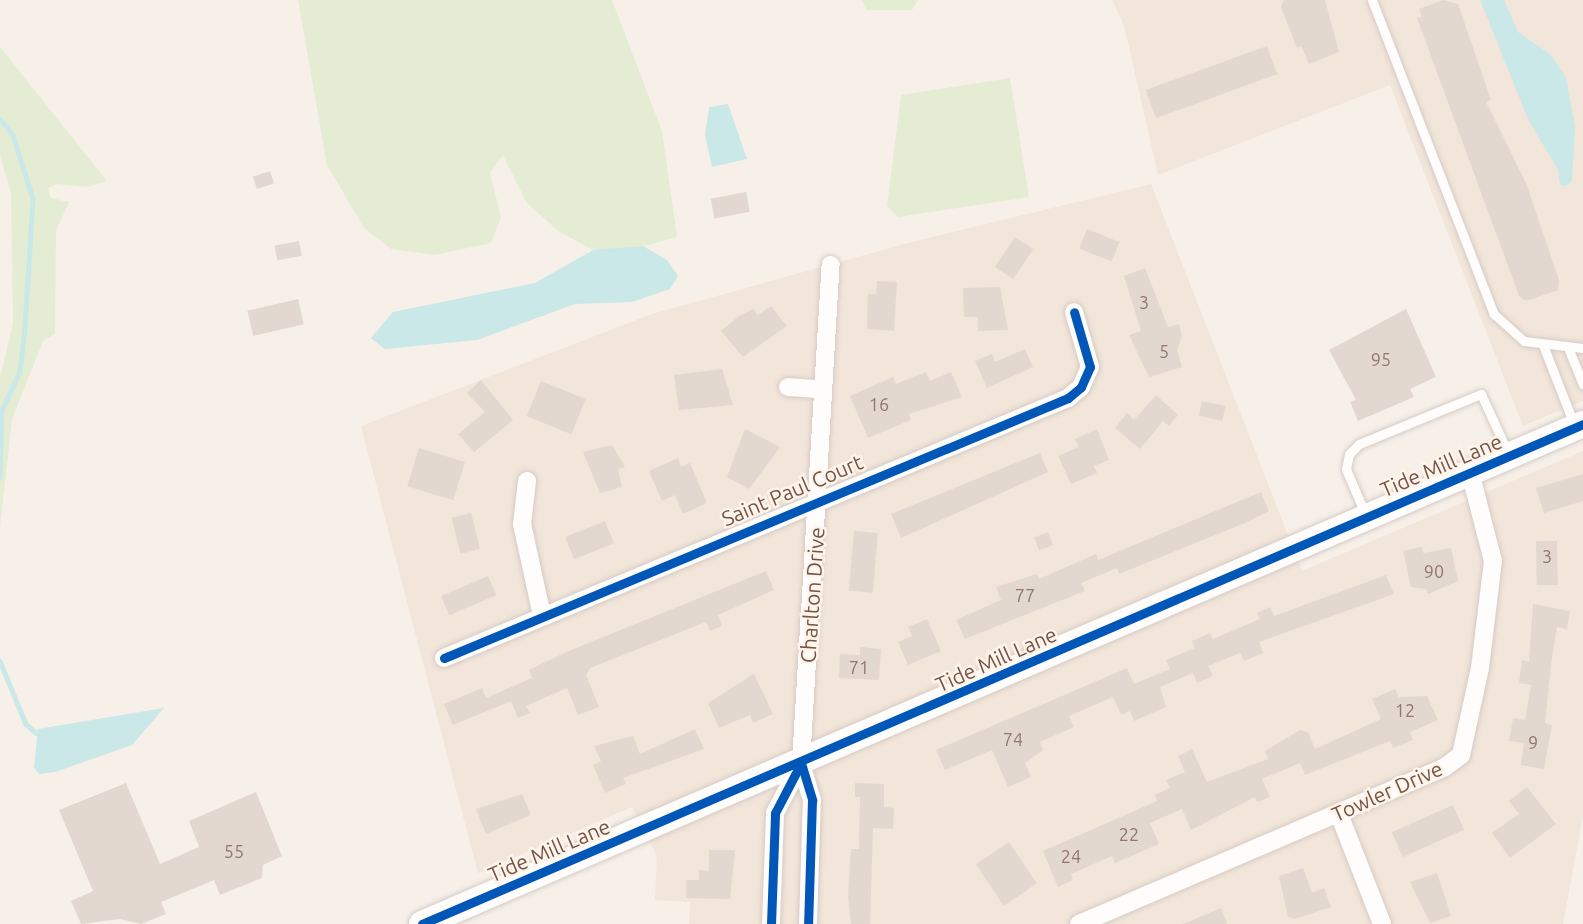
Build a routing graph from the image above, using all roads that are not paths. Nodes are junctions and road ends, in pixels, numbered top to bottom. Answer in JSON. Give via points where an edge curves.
{"nodes":[{"id":1,"x":1371,"y":0,"type":"edge"},
{"id":2,"x":831,"y":265,"type":"dead end"},
{"id":3,"x":1074,"y":312,"type":"dead end"},
{"id":4,"x":1543,"y":345,"type":"junction"},
{"id":5,"x":1583,"y":348,"type":"edge"},
{"id":6,"x":1569,"y":350,"type":"junction"},
{"id":7,"x":1583,"y":384,"type":"edge"},
{"id":8,"x":788,"y":387,"type":"dead end"},
{"id":9,"x":820,"y":389,"type":"junction"},
{"id":10,"x":1579,"y":426,"type":"edge"},
{"id":11,"x":1509,"y":455,"type":"junction"},
{"id":12,"x":1470,"y":472,"type":"junction"},
{"id":13,"x":527,"y":481,"type":"dead end"},
{"id":14,"x":818,"y":497,"type":"junction"},
{"id":15,"x":1367,"y":517,"type":"junction"},
{"id":16,"x":542,"y":616,"type":"junction"},
{"id":17,"x":444,"y":658,"type":"dead end"},
{"id":18,"x":801,"y":764,"type":"junction"},
{"id":19,"x":1339,"y":814,"type":"junction"},
{"id":20,"x":428,"y":923,"type":"edge"},
{"id":21,"x":771,"y":924,"type":"edge"},
{"id":22,"x":808,"y":924,"type":"edge"},
{"id":23,"x":1079,"y":924,"type":"edge"},
{"id":24,"x":1382,"y":924,"type":"edge"}],
"edges":[{"from":1,"to":4,"type":"lane","via":[[1494,314],[1507,331]]},
{"from":2,"to":9,"type":"street","name":"Charlton Drive"},
{"from":3,"to":14,"type":"street","name":"Saint Paul Court","via":[[1090,367],[1075,393]]},
{"from":4,"to":6,"type":"lane"},
{"from":4,"to":10,"type":"lane"},
{"from":5,"to":6,"type":"lane"},
{"from":6,"to":7,"type":"lane"},
{"from":8,"to":9,"type":"street"},
{"from":9,"to":14,"type":"street","name":"Charlton Drive"},
{"from":10,"to":11,"type":"street","name":"Tide Mill Lane"},
{"from":11,"to":12,"type":"street","name":"Tide Mill Lane"},
{"from":11,"to":15,"type":"lane","via":[[1481,394],[1359,444],[1349,454],[1346,469]]},
{"from":12,"to":15,"type":"street","name":"Tide Mill Lane"},
{"from":12,"to":19,"type":"street","name":"Towler Drive","via":[[1493,561],[1480,669],[1461,755],[1445,767]]},
{"from":13,"to":16,"type":"street","via":[[522,524]]},
{"from":14,"to":16,"type":"street","name":"Saint Paul Court"},
{"from":14,"to":18,"type":"street","name":"Charlton Drive"},
{"from":15,"to":18,"type":"street","name":"Tide Mill Lane"},
{"from":16,"to":17,"type":"street","name":"Saint Paul Court"},
{"from":18,"to":20,"type":"street","name":"Tide Mill Lane"},
{"from":18,"to":21,"type":"street","name":"Charlton Drive","via":[[775,813]]},
{"from":18,"to":22,"type":"street","name":"Charlton Drive","via":[[812,800]]},
{"from":19,"to":23,"type":"street","name":"Towler Drive"},
{"from":19,"to":24,"type":"street"}]}
